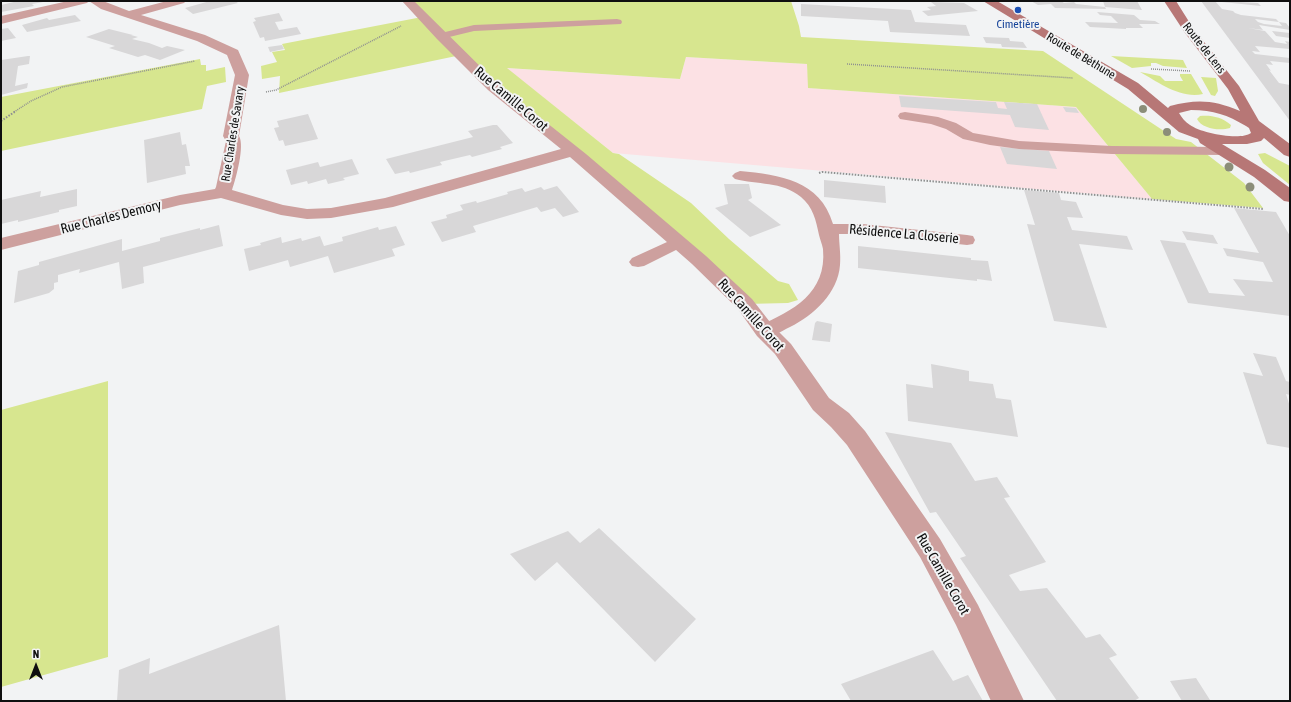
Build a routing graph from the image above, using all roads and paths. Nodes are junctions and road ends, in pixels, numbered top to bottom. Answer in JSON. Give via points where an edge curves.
{"nodes":[{"id":1,"x":83,"y":1,"type":"edge"},
{"id":2,"x":95,"y":1,"type":"edge"},
{"id":3,"x":180,"y":1,"type":"edge"},
{"id":4,"x":408,"y":1,"type":"edge"},
{"id":5,"x":989,"y":1,"type":"edge"},
{"id":6,"x":1170,"y":1,"type":"edge"},
{"id":7,"x":128,"y":15,"type":"junction"},
{"id":8,"x":424,"y":19,"type":"junction"},
{"id":9,"x":1,"y":20,"type":"edge"},
{"id":10,"x":617,"y":22,"type":"dead end"},
{"id":11,"x":441,"y":36,"type":"junction"},
{"id":12,"x":233,"y":56,"type":"junction"},
{"id":13,"x":847,"y":64,"type":"dead end"},
{"id":14,"x":1224,"y":73,"type":"junction"},
{"id":15,"x":1111,"y":74,"type":"junction"},
{"id":16,"x":1133,"y":86,"type":"junction"},
{"id":17,"x":1238,"y":94,"type":"junction"},
{"id":18,"x":239,"y":96,"type":"junction"},
{"id":19,"x":1196,"y":105,"type":"junction"},
{"id":20,"x":906,"y":116,"type":"dead end"},
{"id":21,"x":1173,"y":119,"type":"junction"},
{"id":22,"x":1,"y":121,"type":"edge"},
{"id":23,"x":1254,"y":124,"type":"junction"},
{"id":24,"x":1196,"y":134,"type":"junction"},
{"id":25,"x":1243,"y":141,"type":"junction"},
{"id":26,"x":574,"y":151,"type":"junction"},
{"id":27,"x":1222,"y":151,"type":"junction"},
{"id":28,"x":1290,"y":152,"type":"edge"},
{"id":29,"x":1290,"y":156,"type":"edge"},
{"id":30,"x":1253,"y":169,"type":"junction"},
{"id":31,"x":740,"y":176,"type":"dead end"},
{"id":32,"x":786,"y":182,"type":"junction"},
{"id":33,"x":222,"y":194,"type":"junction"},
{"id":34,"x":1290,"y":197,"type":"edge"},
{"id":35,"x":1260,"y":209,"type":"dead end"},
{"id":36,"x":967,"y":240,"type":"dead end"},
{"id":37,"x":678,"y":242,"type":"junction"},
{"id":38,"x":1,"y":244,"type":"edge"},
{"id":39,"x":830,"y":245,"type":"junction"},
{"id":40,"x":638,"y":262,"type":"dead end"},
{"id":41,"x":765,"y":331,"type":"junction"},
{"id":42,"x":1008,"y":701,"type":"edge"}],
"edges":[{"from":1,"to":9,"type":"street"},
{"from":2,"to":7,"type":"street"},
{"from":3,"to":7,"type":"street"},
{"from":4,"to":8,"type":"street","name":"Rue Camille Corot"},
{"from":5,"to":15,"type":"main road","name":"Route de Béthune"},
{"from":6,"to":14,"type":"main road","name":"Route de Lens","via":[[1195,39]]},
{"from":7,"to":12,"type":"street","via":[[200,38],[233,53]]},
{"from":8,"to":11,"type":"street","name":"Rue Camille Corot"},
{"from":8,"to":18,"type":"path","via":[[411,22],[276,90]]},
{"from":10,"to":11,"type":"lane","via":[[474,28]]},
{"from":11,"to":26,"type":"street","name":"Rue Camille Corot","via":[[493,87]]},
{"from":12,"to":18,"type":"street","name":"Rue Charles de Savary","via":[[242,75]]},
{"from":12,"to":22,"type":"path","via":[[62,87],[31,101]]},
{"from":13,"to":15,"type":"path","via":[[1084,79]]},
{"from":14,"to":15,"type":"path","via":[[1160,68]]},
{"from":14,"to":17,"type":"main road","name":"Route de Lens"},
{"from":15,"to":16,"type":"main road","name":"Route de Béthune"},
{"from":16,"to":19,"type":"main road"},
{"from":16,"to":21,"type":"main road"},
{"from":17,"to":19,"type":"main road"},
{"from":17,"to":23,"type":"main road","name":"Route de Lens"},
{"from":18,"to":33,"type":"street","name":"Rue Charles de Savary","via":[[231,136],[234,141],[227,182]]},
{"from":19,"to":21,"type":"main road","via":[[1175,109],[1172,113]]},
{"from":19,"to":23,"type":"main road","via":[[1222,109]]},
{"from":20,"to":27,"type":"lane","via":[[933,120],[951,126],[968,136],[1019,145],[1104,150]]},
{"from":21,"to":24,"type":"main road"},
{"from":23,"to":25,"type":"main road","via":[[1259,133],[1256,138]]},
{"from":23,"to":28,"type":"main road"},
{"from":24,"to":25,"type":"main road","via":[[1218,140]]},
{"from":24,"to":27,"type":"main road"},
{"from":25,"to":29,"type":"main road","via":[[1260,144]]},
{"from":25,"to":30,"type":"main road","via":[[1246,158]]},
{"from":26,"to":33,"type":"street","name":"Rue Charles de Savary","via":[[387,203],[331,213],[307,214],[281,210]]},
{"from":26,"to":37,"type":"street","name":"Rue Camille Corot"},
{"from":27,"to":30,"type":"main road"},
{"from":30,"to":34,"type":"main road"},
{"from":31,"to":32,"type":"lane"},
{"from":32,"to":35,"type":"path","via":[[807,180],[822,172]]},
{"from":32,"to":39,"type":"lane","via":[[811,198],[821,212]]},
{"from":33,"to":38,"type":"street","name":"Rue Charles Demory","via":[[180,200]]},
{"from":36,"to":39,"type":"lane","name":"Résidence La Closerie","via":[[838,228],[831,231]]},
{"from":37,"to":40,"type":"lane"},
{"from":37,"to":41,"type":"street","name":"Rue Camille Corot","via":[[745,304]]},
{"from":39,"to":41,"type":"lane","name":"Résidence La Closerie","via":[[831,266],[822,291],[804,311]]},
{"from":41,"to":42,"type":"street","name":"Rue Camille Corot","via":[[783,349],[822,404],[856,438],[930,548],[967,615]]}]}
